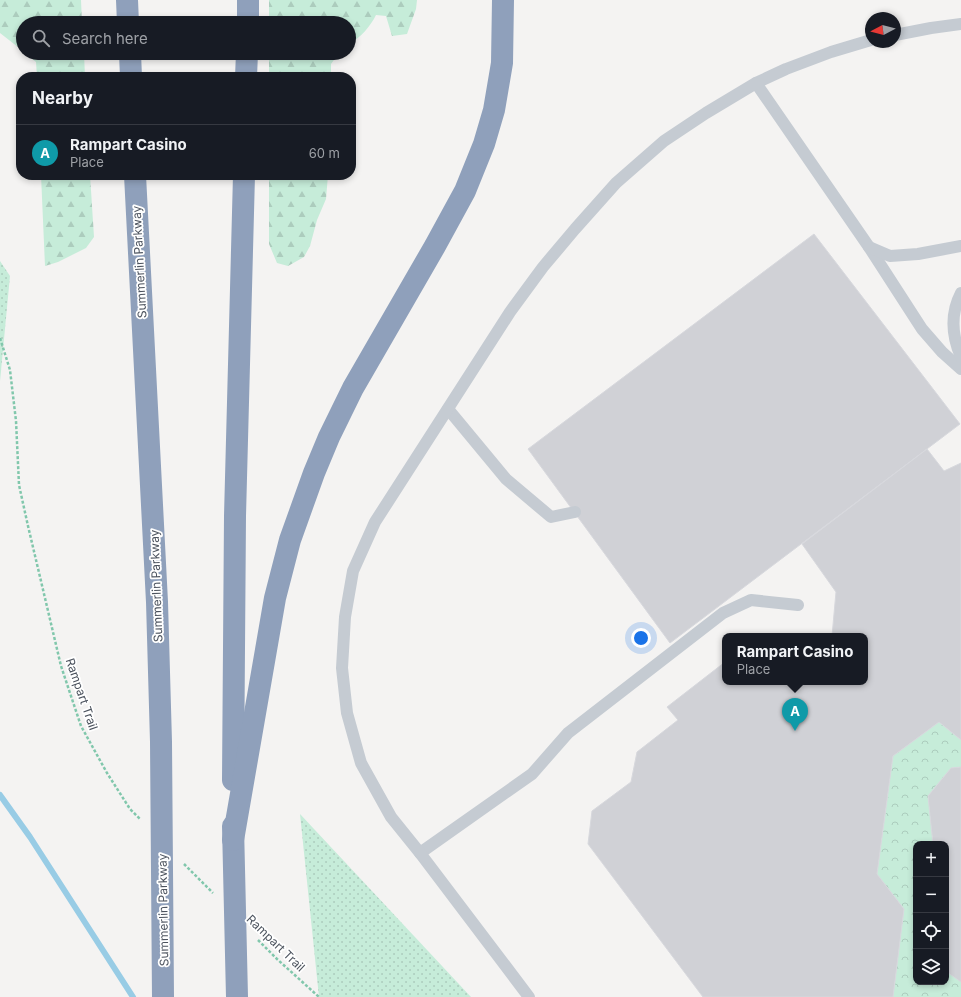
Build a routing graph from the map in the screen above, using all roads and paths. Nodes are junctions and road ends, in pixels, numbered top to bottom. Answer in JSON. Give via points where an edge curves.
{"nodes":[{"id":1,"x":127,"y":0,"type":"edge"},
{"id":2,"x":248,"y":0,"type":"edge"},
{"id":3,"x":503,"y":0,"type":"edge"},
{"id":4,"x":128,"y":16,"type":"edge"},
{"id":5,"x":248,"y":16,"type":"edge"},
{"id":6,"x":961,"y":24,"type":"edge"},
{"id":7,"x":901,"y":34,"type":"edge"},
{"id":8,"x":865,"y":42,"type":"edge"},
{"id":9,"x":130,"y":60,"type":"edge"},
{"id":10,"x":247,"y":60,"type":"edge"},
{"id":11,"x":131,"y":72,"type":"edge"},
{"id":12,"x":246,"y":72,"type":"edge"},
{"id":13,"x":756,"y":83,"type":"junction"},
{"id":14,"x":135,"y":180,"type":"edge"},
{"id":15,"x":244,"y":180,"type":"edge"},
{"id":16,"x":961,"y":246,"type":"edge"},
{"id":17,"x":869,"y":247,"type":"junction"},
{"id":18,"x":961,"y":293,"type":"edge"},
{"id":19,"x":0,"y":338,"type":"edge"},
{"id":20,"x":961,"y":357,"type":"edge"},
{"id":21,"x":961,"y":369,"type":"edge"},
{"id":22,"x":448,"y":409,"type":"junction"},
{"id":23,"x":575,"y":512,"type":"dead end"},
{"id":24,"x":798,"y":605,"type":"dead end"},
{"id":25,"x":141,"y":820,"type":"dead end"},
{"id":26,"x":233,"y":840,"type":"junction"},
{"id":27,"x":420,"y":853,"type":"junction"},
{"id":28,"x":179,"y":859,"type":"dead end"},
{"id":29,"x":217,"y":898,"type":"dead end"},
{"id":30,"x":256,"y":937,"type":"dead end"},
{"id":31,"x":163,"y":997,"type":"edge"},
{"id":32,"x":236,"y":997,"type":"edge"},
{"id":33,"x":319,"y":997,"type":"edge"},
{"id":34,"x":529,"y":997,"type":"edge"}],
"edges":[{"from":1,"to":4,"type":"highway"},
{"from":2,"to":5,"type":"highway"},
{"from":3,"to":26,"type":"highway","via":[[502,63],[494,110],[484,144],[465,191],[353,388],[314,473],[290,540],[275,598]]},
{"from":6,"to":7,"type":"lane"},
{"from":8,"to":13,"type":"lane","via":[[786,69]]},
{"from":9,"to":11,"type":"highway"},
{"from":10,"to":12,"type":"highway"},
{"from":13,"to":17,"type":"lane"},
{"from":13,"to":22,"type":"lane","via":[[664,141],[616,183],[543,267],[510,312]]},
{"from":14,"to":31,"type":"highway","name":"Summerlin Parkway","via":[[157,602]]},
{"from":15,"to":26,"type":"highway","via":[[235,516]]},
{"from":16,"to":17,"type":"lane","via":[[890,256]]},
{"from":17,"to":21,"type":"lane","via":[[922,328],[942,352]]},
{"from":18,"to":20,"type":"lane","via":[[954,313],[953,328]]},
{"from":19,"to":25,"type":"path","name":"Rampart Trail","via":[[11,377],[19,485],[61,666],[81,726],[107,773],[130,809]]},
{"from":22,"to":23,"type":"lane","via":[[506,479],[550,517]]},
{"from":22,"to":27,"type":"lane","via":[[375,522],[353,571],[345,617],[342,668],[347,713],[361,762],[391,817]]},
{"from":24,"to":27,"type":"lane","via":[[751,600],[723,612],[568,733],[532,774]]},
{"from":26,"to":32,"type":"highway"},
{"from":27,"to":34,"type":"lane"},
{"from":28,"to":29,"type":"path"},
{"from":30,"to":33,"type":"path","name":"Rampart Trail"}]}
